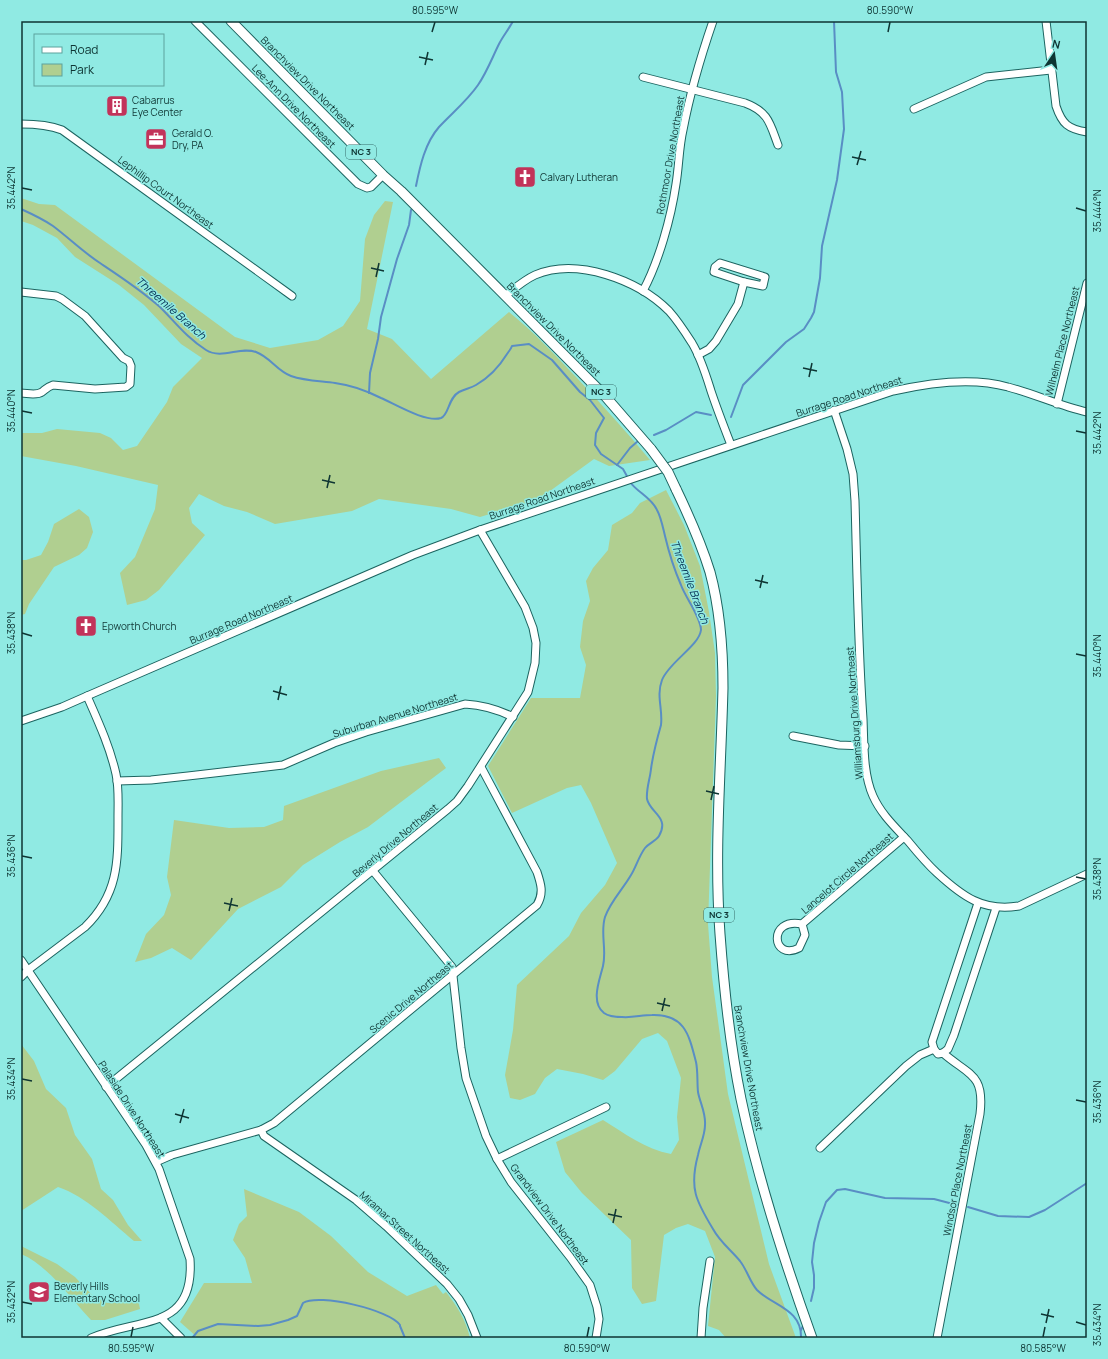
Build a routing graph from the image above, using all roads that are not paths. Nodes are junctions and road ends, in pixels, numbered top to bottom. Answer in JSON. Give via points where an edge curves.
{"nodes":[{"id":1,"x":195,"y":21,"type":"edge"},
{"id":2,"x":231,"y":21,"type":"edge"},
{"id":3,"x":713,"y":21,"type":"edge"},
{"id":4,"x":1046,"y":21,"type":"edge"},
{"id":5,"x":1051,"y":70,"type":"junction"},
{"id":6,"x":643,"y":77,"type":"dead end"},
{"id":7,"x":692,"y":90,"type":"junction"},
{"id":8,"x":914,"y":109,"type":"dead end"},
{"id":9,"x":21,"y":124,"type":"edge"},
{"id":10,"x":1087,"y":132,"type":"edge"},
{"id":11,"x":778,"y":145,"type":"dead end"},
{"id":12,"x":383,"y":175,"type":"junction"},
{"id":13,"x":744,"y":282,"type":"junction"},
{"id":14,"x":1087,"y":283,"type":"edge"},
{"id":15,"x":643,"y":291,"type":"junction"},
{"id":16,"x":21,"y":292,"type":"edge"},
{"id":17,"x":292,"y":296,"type":"dead end"},
{"id":18,"x":505,"y":296,"type":"junction"},
{"id":19,"x":698,"y":355,"type":"junction"},
{"id":20,"x":21,"y":393,"type":"edge"},
{"id":21,"x":1057,"y":404,"type":"junction"},
{"id":22,"x":834,"y":410,"type":"junction"},
{"id":23,"x":1087,"y":412,"type":"edge"},
{"id":24,"x":731,"y":445,"type":"junction"},
{"id":25,"x":480,"y":530,"type":"junction"},
{"id":26,"x":87,"y":696,"type":"junction"},
{"id":27,"x":513,"y":717,"type":"junction"},
{"id":28,"x":21,"y":721,"type":"edge"},
{"id":29,"x":793,"y":736,"type":"dead end"},
{"id":30,"x":865,"y":746,"type":"junction"},
{"id":31,"x":481,"y":767,"type":"junction"},
{"id":32,"x":117,"y":781,"type":"junction"},
{"id":33,"x":904,"y":837,"type":"junction"},
{"id":34,"x":374,"y":871,"type":"junction"},
{"id":35,"x":1087,"y":874,"type":"edge"},
{"id":36,"x":978,"y":903,"type":"junction"},
{"id":37,"x":996,"y":908,"type":"junction"},
{"id":38,"x":802,"y":924,"type":"junction"},
{"id":39,"x":21,"y":960,"type":"edge"},
{"id":40,"x":28,"y":970,"type":"junction"},
{"id":41,"x":454,"y":974,"type":"junction"},
{"id":42,"x":21,"y":977,"type":"edge"},
{"id":43,"x":934,"y":1049,"type":"junction"},
{"id":44,"x":943,"y":1053,"type":"junction"},
{"id":45,"x":106,"y":1087,"type":"junction"},
{"id":46,"x":606,"y":1107,"type":"dead end"},
{"id":47,"x":261,"y":1130,"type":"junction"},
{"id":48,"x":820,"y":1148,"type":"dead end"},
{"id":49,"x":497,"y":1159,"type":"junction"},
{"id":50,"x":156,"y":1162,"type":"junction"},
{"id":51,"x":710,"y":1261,"type":"dead end"},
{"id":52,"x":161,"y":1318,"type":"junction"},
{"id":53,"x":91,"y":1338,"type":"edge"},
{"id":54,"x":181,"y":1338,"type":"edge"},
{"id":55,"x":477,"y":1338,"type":"edge"},
{"id":56,"x":596,"y":1338,"type":"edge"},
{"id":57,"x":701,"y":1338,"type":"edge"},
{"id":58,"x":812,"y":1338,"type":"edge"},
{"id":59,"x":937,"y":1338,"type":"edge"}],
"edges":[{"from":1,"to":12,"type":"street","name":"Lee-Ann Drive Northeast","via":[[358,184],[371,187]]},
{"from":2,"to":12,"type":"main road","name":"Branchview Drive Northeast","number":"NC 3"},
{"from":3,"to":7,"type":"street","name":"Rothmoor Drive Northeast"},
{"from":4,"to":5,"type":"street"},
{"from":5,"to":8,"type":"street","via":[[986,77]]},
{"from":5,"to":10,"type":"street","via":[[1056,106],[1061,118],[1067,126]]},
{"from":6,"to":7,"type":"street"},
{"from":7,"to":11,"type":"street","via":[[756,107],[765,115]]},
{"from":7,"to":15,"type":"street","name":"Rothmoor Drive Northeast","via":[[671,212],[652,274]]},
{"from":9,"to":17,"type":"street","name":"Lephillip Court Northeast","via":[[36,124],[62,130]]},
{"from":12,"to":18,"type":"main road","name":"Branchview Drive Northeast","number":"NC 3"},
{"from":13,"to":13,"type":"street","via":[[763,286],[765,277],[720,263],[716,266],[714,272]]},
{"from":13,"to":19,"type":"street","via":[[738,304],[716,341],[709,349]]},
{"from":14,"to":21,"type":"street","name":"Wilhelm Place Northeast"},
{"from":15,"to":18,"type":"street","via":[[604,274],[576,269],[542,272],[528,278]]},
{"from":15,"to":19,"type":"street","via":[[674,317]]},
{"from":16,"to":20,"type":"street","via":[[62,299],[85,316],[131,366],[130,384],[126,387],[95,389],[48,386],[41,393]]},
{"from":18,"to":58,"type":"main road","name":"Branchview Drive Northeast","number":"NC 3","bridge":true,"via":[[605,396],[651,449],[668,472],[696,532],[710,572],[721,635],[723,688],[718,884],[727,1013],[741,1098],[757,1165]]},
{"from":19,"to":24,"type":"street"},
{"from":21,"to":22,"type":"street","name":"Burrage Road Northeast","via":[[1000,385],[956,383],[892,391]]},
{"from":21,"to":23,"type":"street","name":"Burrage Road Northeast"},
{"from":22,"to":24,"type":"street","name":"Burrage Road Northeast"},
{"from":22,"to":30,"type":"street","name":"Williamsburg Drive Northeast","via":[[853,474]]},
{"from":24,"to":25,"type":"street","name":"Burrage Road Northeast"},
{"from":25,"to":26,"type":"street","name":"Burrage Road Northeast","via":[[413,555]]},
{"from":25,"to":27,"type":"street","name":"Beverly Drive Northeast","via":[[526,607],[536,643],[531,683]]},
{"from":26,"to":28,"type":"street","name":"Burrage Road Northeast"},
{"from":26,"to":32,"type":"street","via":[[109,750]]},
{"from":27,"to":31,"type":"street","name":"Beverly Drive Northeast"},
{"from":27,"to":32,"type":"street","name":"Suburban Avenue Northeast","via":[[494,709],[465,704],[366,732],[283,765],[151,780]]},
{"from":29,"to":30,"type":"street","via":[[839,745]]},
{"from":30,"to":33,"type":"street","name":"Williamsburg Drive Northeast","via":[[867,779],[873,796],[880,809]]},
{"from":31,"to":34,"type":"street","name":"Beverly Drive Northeast","via":[[456,801]]},
{"from":31,"to":41,"type":"street","name":"Scenic Drive Northeast","via":[[537,872],[541,884],[541,899],[534,908]]},
{"from":32,"to":40,"type":"street","via":[[118,856],[110,894],[102,908],[85,927]]},
{"from":33,"to":36,"type":"street","name":"Williamsburg Drive Northeast","via":[[952,888]]},
{"from":33,"to":38,"type":"street","name":"Lancelot Circle Northeast"},
{"from":34,"to":41,"type":"street","name":"Grandview Drive Northeast","via":[[449,962]]},
{"from":34,"to":45,"type":"street","name":"Beverly Drive Northeast"},
{"from":35,"to":37,"type":"street","name":"Williamsburg Drive Northeast","via":[[1020,906]]},
{"from":36,"to":37,"type":"street","name":"Williamsburg Drive Northeast"},
{"from":36,"to":43,"type":"street","via":[[932,1042]]},
{"from":37,"to":44,"type":"street","via":[[954,1035],[948,1049]]},
{"from":38,"to":38,"type":"street","name":"Lancelot Circle Northeast","via":[[783,926],[777,933],[778,945],[783,950],[792,952],[799,948],[805,935]]},
{"from":39,"to":40,"type":"street","name":"Palaside Drive Northeast"},
{"from":40,"to":42,"type":"street"},
{"from":40,"to":45,"type":"street","name":"Palaside Drive Northeast"},
{"from":41,"to":47,"type":"street","name":"Scenic Drive Northeast","via":[[274,1123]]},
{"from":41,"to":49,"type":"street","name":"Grandview Drive Northeast","via":[[466,1078],[474,1105]]},
{"from":43,"to":44,"type":"street","name":"Windsor Place Northeast","via":[[938,1054]]},
{"from":43,"to":48,"type":"street","via":[[920,1055],[906,1066]]},
{"from":44,"to":59,"type":"street","name":"Windsor Place Northeast","via":[[978,1082],[981,1105]]},
{"from":45,"to":50,"type":"street","name":"Palaside Drive Northeast"},
{"from":46,"to":49,"type":"street"},
{"from":47,"to":50,"type":"street","name":"Scenic Drive Northeast","via":[[172,1155]]},
{"from":47,"to":55,"type":"street","name":"Miramar Street Northeast","via":[[264,1136],[356,1200],[447,1284],[468,1315]]},
{"from":49,"to":56,"type":"street","name":"Grandview Drive Northeast","via":[[511,1182],[590,1285],[599,1319]]},
{"from":50,"to":52,"type":"street","name":"Palaside Drive Northeast","via":[[187,1249],[191,1271],[182,1302],[173,1312]]},
{"from":51,"to":57,"type":"street"},
{"from":52,"to":53,"type":"street","name":"Palaside Drive Northeast"},
{"from":52,"to":54,"type":"street"}]}
